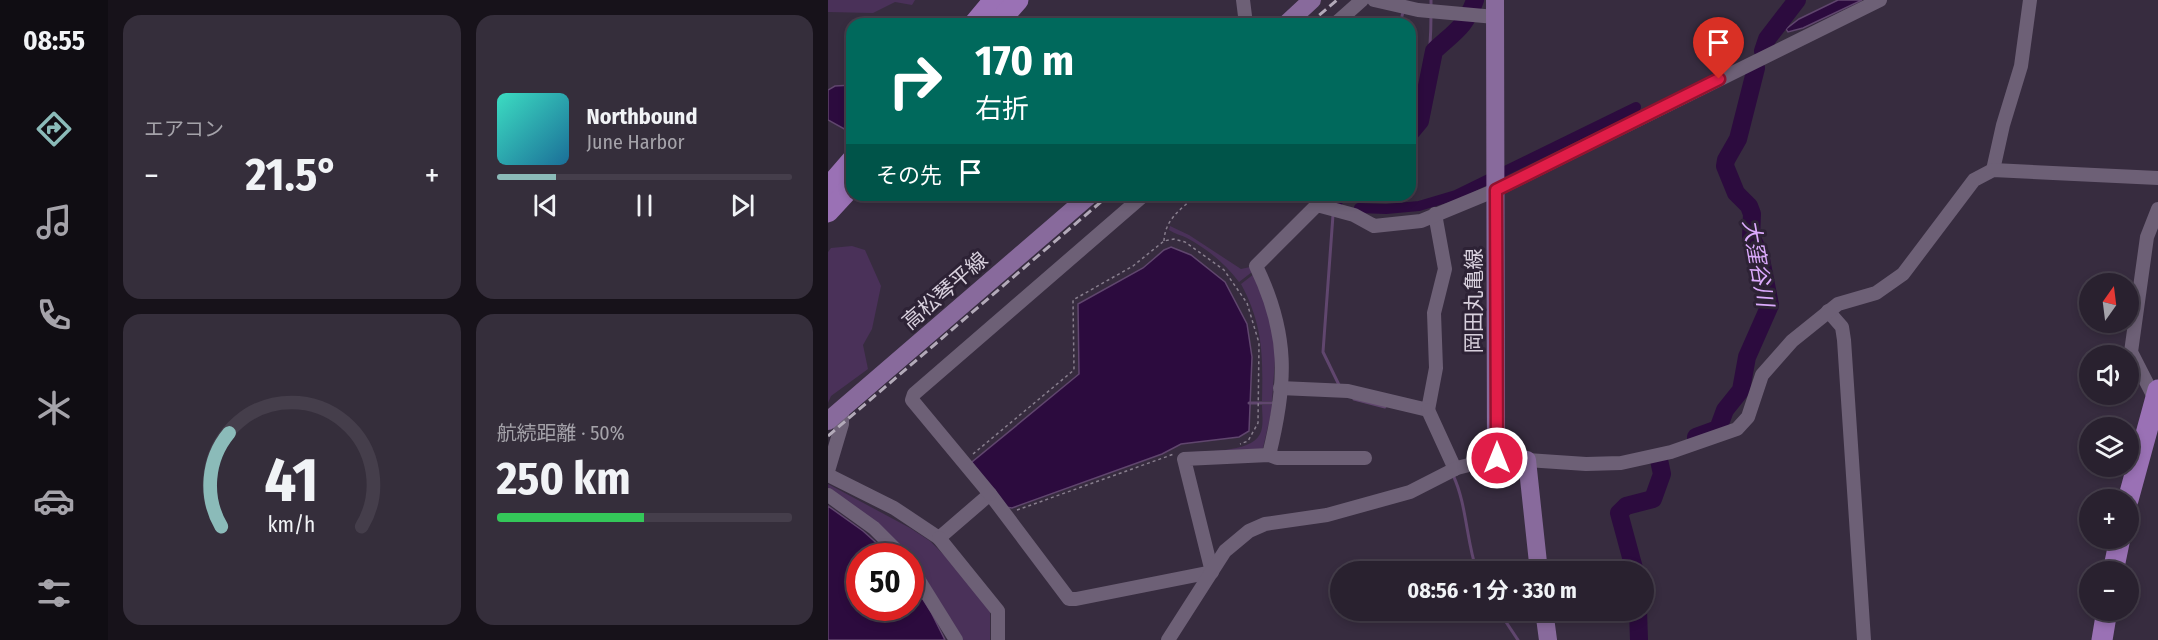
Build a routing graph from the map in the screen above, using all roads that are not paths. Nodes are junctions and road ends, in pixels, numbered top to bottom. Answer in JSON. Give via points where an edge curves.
{"nodes":[{"id":1,"x":994,"y":0,"type":"edge"},
{"id":2,"x":1018,"y":0,"type":"edge"},
{"id":3,"x":1243,"y":0,"type":"edge"},
{"id":4,"x":1312,"y":0,"type":"edge"},
{"id":5,"x":1362,"y":0,"type":"edge"},
{"id":6,"x":1374,"y":0,"type":"edge"},
{"id":7,"x":1880,"y":0,"type":"edge"},
{"id":8,"x":2030,"y":0,"type":"edge"},
{"id":9,"x":1495,"y":9,"type":"edge"},
{"id":10,"x":979,"y":18,"type":"edge"},
{"id":11,"x":1002,"y":18,"type":"edge"},
{"id":12,"x":1245,"y":18,"type":"edge"},
{"id":13,"x":1292,"y":18,"type":"edge"},
{"id":14,"x":1342,"y":18,"type":"edge"},
{"id":15,"x":846,"y":167,"type":"edge"},
{"id":16,"x":1993,"y":170,"type":"junction"},
{"id":17,"x":2158,"y":178,"type":"edge"},
{"id":18,"x":1496,"y":180,"type":"junction"},
{"id":19,"x":828,"y":188,"type":"edge"},
{"id":20,"x":846,"y":192,"type":"edge"},
{"id":21,"x":1083,"y":201,"type":"edge"},
{"id":22,"x":1137,"y":201,"type":"edge"},
{"id":23,"x":2158,"y":209,"type":"edge"},
{"id":24,"x":828,"y":212,"type":"edge"},
{"id":25,"x":1435,"y":214,"type":"junction"},
{"id":26,"x":1828,"y":311,"type":"junction"},
{"id":27,"x":1280,"y":388,"type":"junction"},
{"id":28,"x":2157,"y":396,"type":"edge"},
{"id":29,"x":1428,"y":410,"type":"junction"},
{"id":30,"x":837,"y":418,"type":"edge"},
{"id":31,"x":828,"y":446,"type":"edge"},
{"id":32,"x":1269,"y":455,"type":"junction"},
{"id":33,"x":1365,"y":458,"type":"dead end"},
{"id":34,"x":1497,"y":458,"type":"junction"},
{"id":35,"x":1527,"y":460,"type":"junction"},
{"id":36,"x":1452,"y":471,"type":"junction"},
{"id":37,"x":828,"y":473,"type":"edge"},
{"id":38,"x":2131,"y":489,"type":"edge"},
{"id":39,"x":990,"y":494,"type":"junction"},
{"id":40,"x":828,"y":495,"type":"edge"},
{"id":41,"x":939,"y":538,"type":"junction"},
{"id":42,"x":889,"y":543,"type":"edge"},
{"id":43,"x":1538,"y":561,"type":"edge"},
{"id":44,"x":1212,"y":572,"type":"junction"},
{"id":45,"x":924,"y":589,"type":"edge"},
{"id":46,"x":1545,"y":621,"type":"edge"},
{"id":47,"x":2105,"y":621,"type":"edge"},
{"id":48,"x":956,"y":640,"type":"edge"},
{"id":49,"x":998,"y":640,"type":"edge"},
{"id":50,"x":1168,"y":640,"type":"edge"},
{"id":51,"x":1548,"y":640,"type":"edge"},
{"id":52,"x":1864,"y":640,"type":"edge"},
{"id":53,"x":2102,"y":640,"type":"edge"}],
"edges":[{"from":1,"to":10,"type":"highway"},
{"from":2,"to":11,"type":"highway"},
{"from":3,"to":12,"type":"street"},
{"from":4,"to":13,"type":"main road"},
{"from":5,"to":14,"type":"street"},
{"from":6,"to":9,"type":"street","via":[[1418,10],[1469,14]]},
{"from":7,"to":18,"type":"street"},
{"from":8,"to":16,"type":"street","via":[[2021,66]]},
{"from":9,"to":18,"type":"main road","name":"岡田丸亀線"},
{"from":15,"to":19,"type":"highway"},
{"from":16,"to":17,"type":"street"},
{"from":16,"to":26,"type":"street","via":[[1974,180],[1903,274],[1875,294],[1838,304]]},
{"from":18,"to":25,"type":"street"},
{"from":18,"to":34,"type":"main road","name":"岡田丸亀線"},
{"from":20,"to":24,"type":"highway"},
{"from":21,"to":30,"type":"main road","name":"高松琴平線"},
{"from":22,"to":39,"type":"street","via":[[914,394],[912,400]]},
{"from":23,"to":28,"type":"street","via":[[2147,237],[2131,352]]},
{"from":25,"to":27,"type":"street","via":[[1421,221],[1374,226],[1354,215],[1317,205],[1256,266],[1277,317],[1282,345]]},
{"from":25,"to":29,"type":"street","via":[[1445,269],[1434,313],[1436,368]]},
{"from":26,"to":35,"type":"street","via":[[1792,341],[1762,375],[1748,417],[1737,429],[1671,452],[1622,463]]},
{"from":26,"to":52,"type":"street","via":[[1842,327],[1844,340]]},
{"from":27,"to":29,"type":"street","via":[[1344,391]]},
{"from":27,"to":32,"type":"street"},
{"from":28,"to":38,"type":"highway"},
{"from":29,"to":36,"type":"street"},
{"from":30,"to":31,"type":"street"},
{"from":30,"to":37,"type":"street"},
{"from":32,"to":33,"type":"street"},
{"from":32,"to":44,"type":"street","via":[[1184,459]]},
{"from":34,"to":35,"type":"main road"},
{"from":34,"to":36,"type":"street"},
{"from":35,"to":43,"type":"main road"},
{"from":36,"to":44,"type":"street","via":[[1410,492],[1337,512],[1256,527],[1232,544]]},
{"from":37,"to":41,"type":"street","via":[[894,508]]},
{"from":39,"to":41,"type":"street"},
{"from":39,"to":44,"type":"street","via":[[1069,599]]},
{"from":40,"to":42,"type":"street"},
{"from":41,"to":49,"type":"street","via":[[998,610]]},
{"from":44,"to":50,"type":"street"},
{"from":45,"to":48,"type":"street"},
{"from":46,"to":51,"type":"main road"},
{"from":47,"to":53,"type":"highway"}]}
